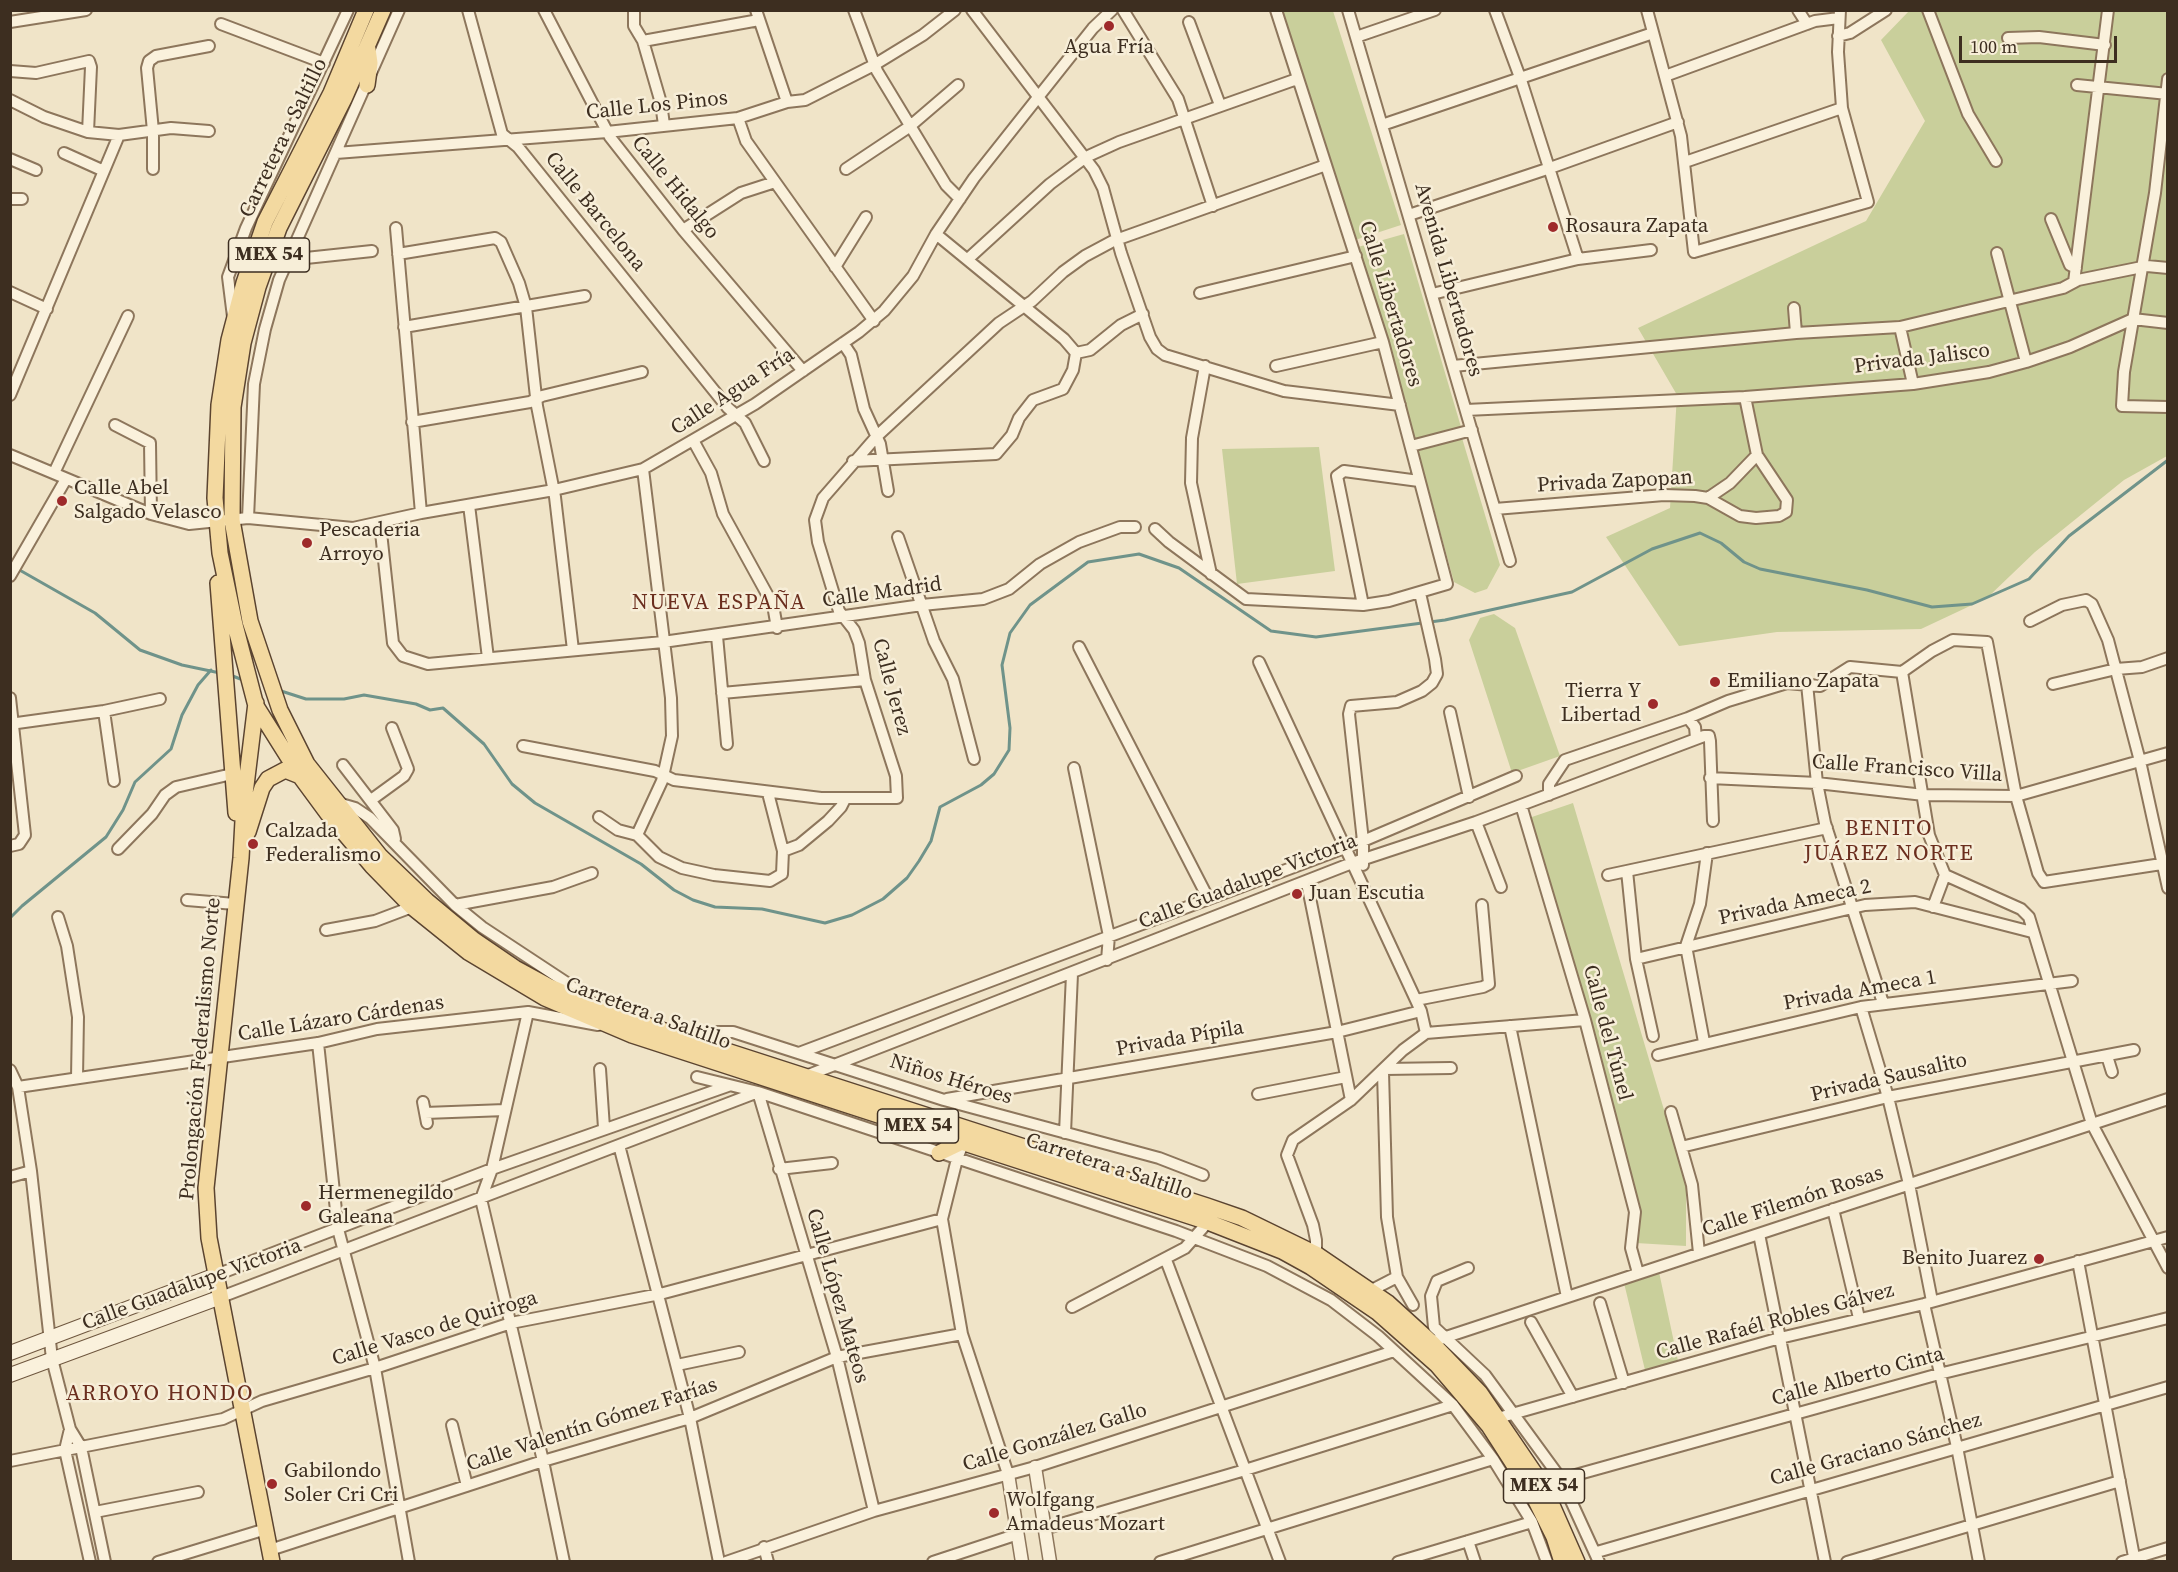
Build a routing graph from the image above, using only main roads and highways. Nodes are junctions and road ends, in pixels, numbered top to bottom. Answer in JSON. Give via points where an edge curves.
{"nodes":[{"id":1,"x":366,"y":10,"type":"edge"},
{"id":2,"x":383,"y":10,"type":"edge"},
{"id":3,"x":367,"y":48,"type":"junction"},
{"id":4,"x":367,"y":85,"type":"road end"},
{"id":5,"x":224,"y":520,"type":"junction"},
{"id":6,"x":228,"y":626,"type":"junction"},
{"id":7,"x":264,"y":670,"type":"joint"},
{"id":8,"x":260,"y":697,"type":"junction"},
{"id":9,"x":300,"y":776,"type":"junction"},
{"id":10,"x":240,"y":858,"type":"junction"},
{"id":11,"x":964,"y":1141,"type":"junction"},
{"id":12,"x":939,"y":1153,"type":"road end"},
{"id":13,"x":216,"y":1275,"type":"junction"},
{"id":14,"x":221,"y":1297,"type":"junction"},
{"id":15,"x":10,"y":1353,"type":"edge"},
{"id":16,"x":10,"y":1375,"type":"edge"},
{"id":17,"x":271,"y":1556,"type":"edge"},
{"id":18,"x":1562,"y":1562,"type":"edge"},
{"id":19,"x":1577,"y":1562,"type":"edge"}],
"edges":[{"from":1,"to":5,"type":"main road","name":"Carretera a Saltillo","number":"MEX 54","via":[[331,93],[265,222],[234,321],[219,405]]},
{"from":2,"to":3,"type":"main road","name":"Carretera a Saltillo","number":"MEX 54"},
{"from":3,"to":4,"type":"main road"},
{"from":3,"to":5,"type":"main road","name":"Carretera a Saltillo","number":"MEX 54","via":[[279,228],[258,287],[243,343],[233,406]]},
{"from":5,"to":6,"type":"main road","name":"Carretera a Saltillo","number":"MEX 54","via":[[220,553]]},
{"from":5,"to":7,"type":"main road","name":"Carretera a Saltillo","number":"MEX 54"},
{"from":6,"to":8,"type":"main road","name":"Carretera a Saltillo","number":"MEX 54"},
{"from":6,"to":10,"type":"main road","name":"Prolongación Federalismo Norte","via":[[227,691]]},
{"from":7,"to":8,"type":"main road","name":"Prolongación Federalismo Norte"},
{"from":8,"to":9,"type":"main road","name":"Carretera a Saltillo","number":"MEX 54"},
{"from":8,"to":10,"type":"main road","name":"Prolongación Federalismo Norte"},
{"from":8,"to":19,"type":"main road","name":"Carretera a Saltillo","number":"MEX 54","via":[[380,856],[474,940],[515,968],[590,1004],[688,1039],[1242,1218],[1316,1254],[1437,1335],[1544,1486]]},
{"from":9,"to":10,"type":"main road","via":[[285,770],[268,779]]},
{"from":9,"to":11,"type":"main road","name":"Carretera a Saltillo","number":"MEX 54","via":[[348,840],[412,907],[468,952],[545,998],[610,1027]]},
{"from":10,"to":13,"type":"main road","name":"Prolongación Federalismo Norte","via":[[206,1188]]},
{"from":11,"to":12,"type":"main road"},
{"from":11,"to":18,"type":"main road","name":"Carretera a Saltillo","number":"MEX 54","via":[[1208,1222],[1282,1251],[1377,1312],[1422,1350],[1489,1426],[1532,1493]]},
{"from":13,"to":14,"type":"main road","name":"Prolongación Federalismo Norte"},
{"from":13,"to":15,"type":"main road","name":"Calle Guadalupe Victoria"},
{"from":14,"to":16,"type":"main road","name":"Calle Guadalupe Victoria"},
{"from":14,"to":17,"type":"main road","name":"Prolongación Federalismo Norte"}]}
